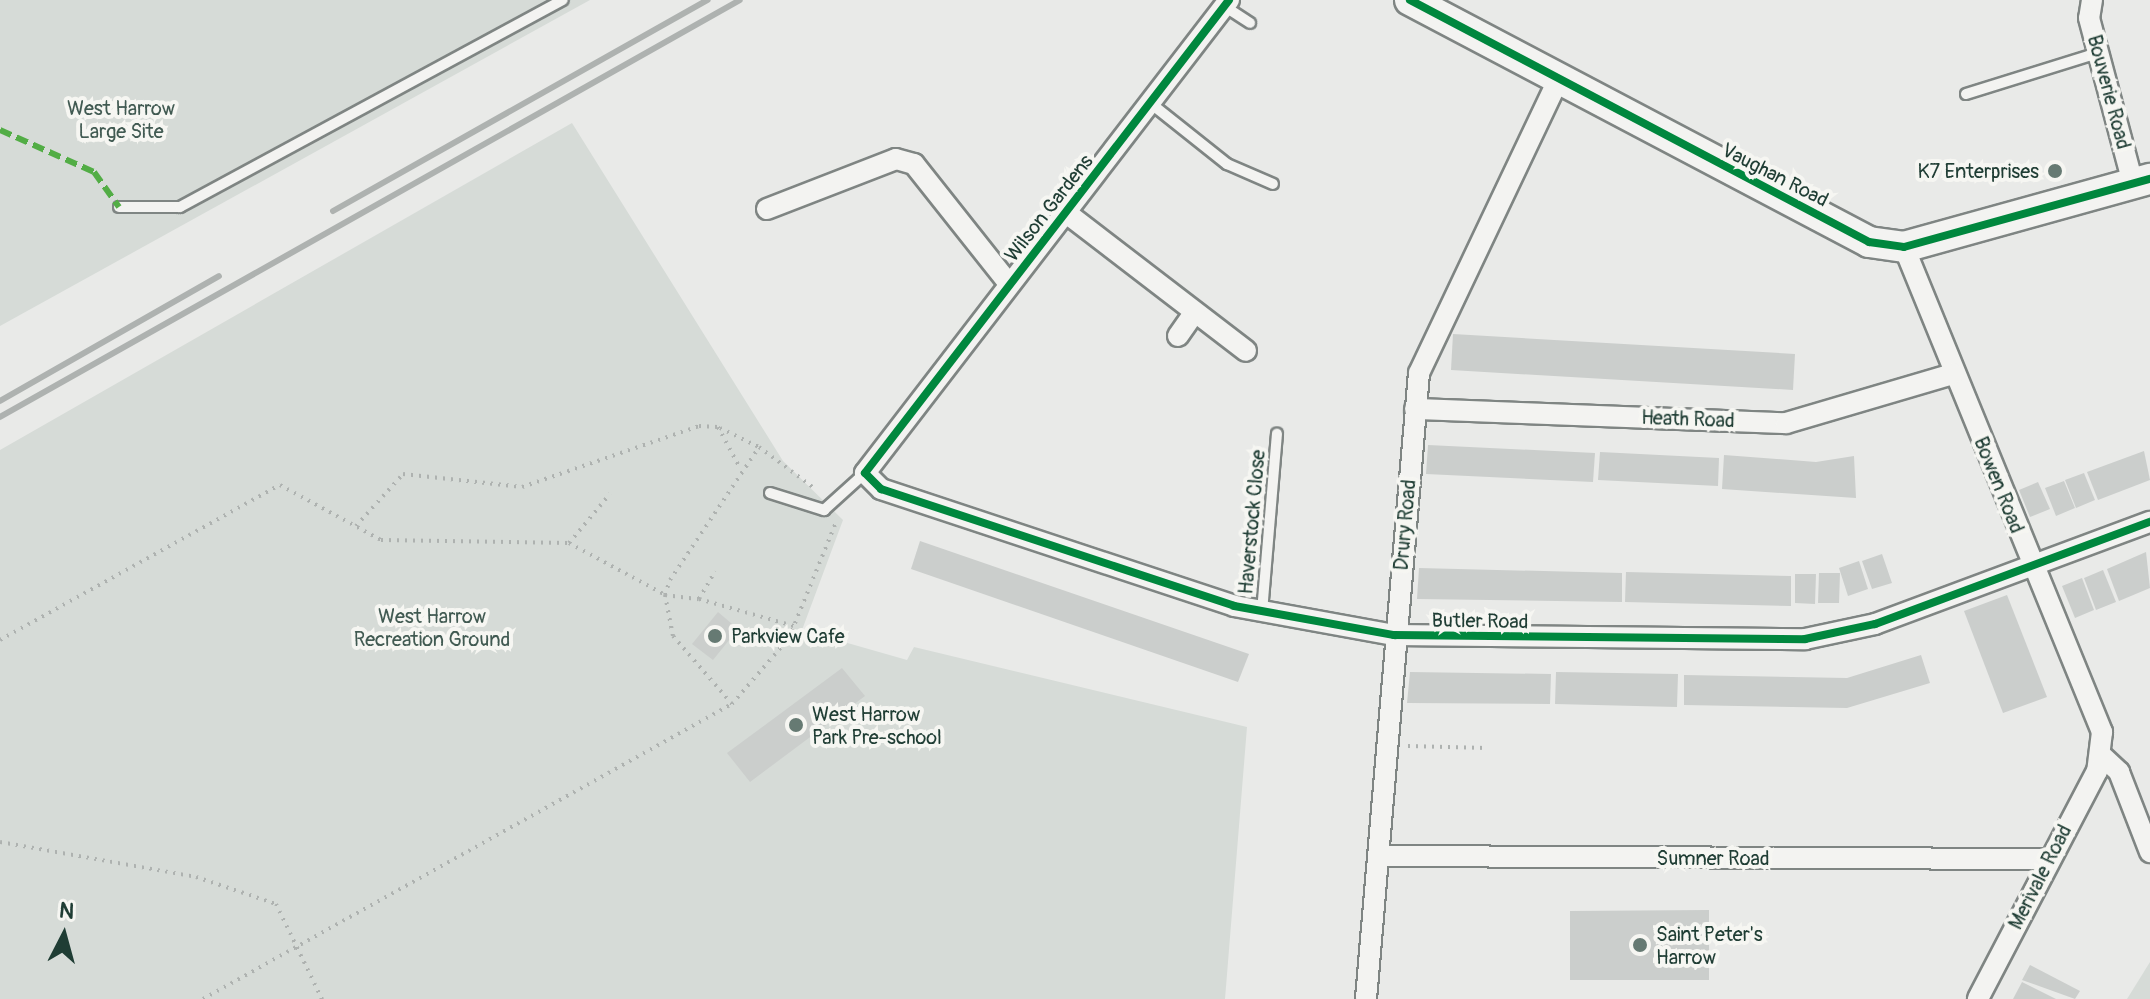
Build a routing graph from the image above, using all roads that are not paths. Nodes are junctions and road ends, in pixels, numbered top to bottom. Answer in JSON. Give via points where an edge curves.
{"nodes":[{"id":1,"x":563,"y":0,"type":"edge"},
{"id":2,"x":1410,"y":0,"type":"edge"},
{"id":3,"x":2092,"y":0,"type":"edge"},
{"id":4,"x":1227,"y":3,"type":"edge"},
{"id":5,"x":1250,"y":23,"type":"dead end"},
{"id":6,"x":2098,"y":53,"type":"junction"},
{"id":7,"x":1557,"y":82,"type":"junction"},
{"id":8,"x":1966,"y":94,"type":"dead end"},
{"id":9,"x":1149,"y":102,"type":"junction"},
{"id":10,"x":2142,"y":181,"type":"edge"},
{"id":11,"x":1273,"y":184,"type":"dead end"},
{"id":12,"x":119,"y":207,"type":"dead end"},
{"id":13,"x":767,"y":209,"type":"dead end"},
{"id":14,"x":1069,"y":215,"type":"junction"},
{"id":15,"x":1904,"y":247,"type":"junction"},
{"id":16,"x":1009,"y":284,"type":"junction"},
{"id":17,"x":1195,"y":312,"type":"junction"},
{"id":18,"x":1178,"y":336,"type":"dead end"},
{"id":19,"x":1246,"y":351,"type":"dead end"},
{"id":20,"x":1953,"y":374,"type":"junction"},
{"id":21,"x":1415,"y":409,"type":"junction"},
{"id":22,"x":1277,"y":434,"type":"dead end"},
{"id":23,"x":865,"y":473,"type":"junction"},
{"id":24,"x":770,"y":493,"type":"dead end"},
{"id":25,"x":2150,"y":522,"type":"edge"},
{"id":26,"x":2032,"y":568,"type":"junction"},
{"id":27,"x":1262,"y":612,"type":"junction"},
{"id":28,"x":1394,"y":635,"type":"junction"},
{"id":29,"x":2101,"y":755,"type":"junction"},
{"id":30,"x":2150,"y":852,"type":"edge"},
{"id":31,"x":1378,"y":856,"type":"junction"},
{"id":32,"x":2048,"y":859,"type":"junction"},
{"id":33,"x":1366,"y":999,"type":"edge"},
{"id":34,"x":1978,"y":999,"type":"edge"}],
"edges":[{"from":1,"to":12,"type":"lane","via":[[180,207]]},
{"from":2,"to":7,"type":"street","name":"Vaughan Road"},
{"from":3,"to":6,"type":"street","name":"Bouverie Road"},
{"from":4,"to":5,"type":"lane"},
{"from":4,"to":9,"type":"street","name":"Wilson Gardens"},
{"from":6,"to":8,"type":"lane"},
{"from":6,"to":10,"type":"street","name":"Bouverie Road"},
{"from":7,"to":15,"type":"street","name":"Vaughan Road","via":[[1869,242]]},
{"from":7,"to":21,"type":"street","name":"Drury Road","via":[[1431,340]]},
{"from":9,"to":11,"type":"lane","via":[[1227,164]]},
{"from":9,"to":14,"type":"street","name":"Wilson Gardens"},
{"from":10,"to":15,"type":"street","name":"Vaughan Road"},
{"from":13,"to":16,"type":"street","name":"Wilson Gardens","via":[[896,159],[914,164]]},
{"from":14,"to":16,"type":"street","name":"Wilson Gardens"},
{"from":14,"to":17,"type":"street","name":"Wilson Gardens"},
{"from":15,"to":20,"type":"street","name":"Bowen Road"},
{"from":16,"to":23,"type":"street","name":"Wilson Gardens"},
{"from":17,"to":18,"type":"street"},
{"from":17,"to":19,"type":"street","name":"Wilson Gardens"},
{"from":20,"to":21,"type":"street","name":"Heath Road","via":[[1786,423]]},
{"from":20,"to":26,"type":"street","name":"Bowen Road"},
{"from":21,"to":28,"type":"street","name":"Drury Road"},
{"from":22,"to":27,"type":"lane","name":"Haverstock Close"},
{"from":23,"to":24,"type":"lane","via":[[824,510]]},
{"from":23,"to":27,"type":"street","name":"Butler Road","via":[[881,489]]},
{"from":25,"to":26,"type":"street","name":"Butler Road"},
{"from":26,"to":28,"type":"street","name":"Butler Road","via":[[1875,624],[1805,639]]},
{"from":26,"to":29,"type":"street","name":"Bowen Road","via":[[2102,732]]},
{"from":27,"to":28,"type":"street","name":"Butler Road"},
{"from":28,"to":31,"type":"street","name":"Drury Road"},
{"from":29,"to":30,"type":"street","name":"Bowen Road","via":[[2119,772]]},
{"from":29,"to":32,"type":"street","name":"Merivale Road"},
{"from":31,"to":32,"type":"street","name":"Sumner Road"},
{"from":31,"to":33,"type":"street","name":"Drury Road"},
{"from":32,"to":34,"type":"street","name":"Merivale Road"}]}
